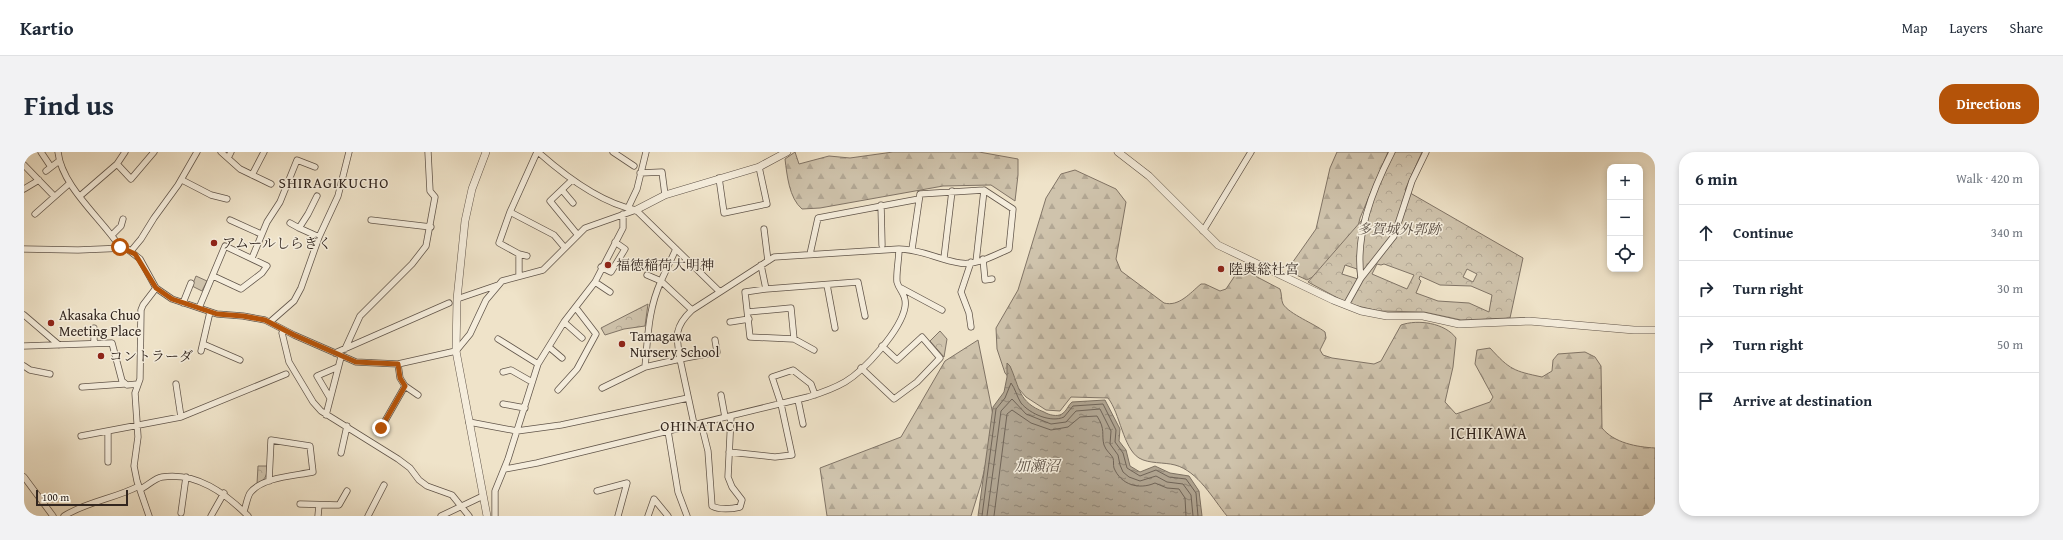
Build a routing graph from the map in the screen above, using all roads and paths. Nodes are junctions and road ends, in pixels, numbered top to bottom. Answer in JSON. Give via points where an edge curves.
{"nodes":[{"id":1,"x":41,"y":152,"type":"edge"},
{"id":2,"x":58,"y":152,"type":"edge"},
{"id":3,"x":125,"y":152,"type":"edge"},
{"id":4,"x":154,"y":152,"type":"edge"},
{"id":5,"x":198,"y":152,"type":"edge"},
{"id":6,"x":221,"y":152,"type":"edge"},
{"id":7,"x":264,"y":152,"type":"edge"},
{"id":8,"x":349,"y":152,"type":"edge"},
{"id":9,"x":428,"y":152,"type":"edge"},
{"id":10,"x":486,"y":152,"type":"edge"},
{"id":11,"x":537,"y":152,"type":"edge"},
{"id":12,"x":613,"y":152,"type":"edge"},
{"id":13,"x":646,"y":152,"type":"edge"},
{"id":14,"x":787,"y":152,"type":"edge"},
{"id":15,"x":1118,"y":152,"type":"edge"},
{"id":16,"x":1251,"y":152,"type":"edge"},
{"id":17,"x":1392,"y":152,"type":"edge"},
{"id":18,"x":1426,"y":152,"type":"edge"},
{"id":19,"x":229,"y":155,"type":"edge"},
{"id":20,"x":59,"y":161,"type":"junction"},
{"id":21,"x":117,"y":164,"type":"junction"},
{"id":22,"x":24,"y":165,"type":"edge"},
{"id":23,"x":634,"y":166,"type":"dead end"},
{"id":24,"x":315,"y":167,"type":"dead end"},
{"id":25,"x":759,"y":167,"type":"junction"},
{"id":26,"x":640,"y":173,"type":"junction"},
{"id":27,"x":252,"y":175,"type":"junction"},
{"id":28,"x":719,"y":178,"type":"junction"},
{"id":29,"x":39,"y":180,"type":"junction"},
{"id":30,"x":182,"y":180,"type":"junction"},
{"id":31,"x":572,"y":180,"type":"junction"},
{"id":32,"x":70,"y":183,"type":"junction"},
{"id":33,"x":271,"y":184,"type":"dead end"},
{"id":34,"x":24,"y":189,"type":"edge"},
{"id":35,"x":562,"y":190,"type":"junction"},
{"id":36,"x":984,"y":190,"type":"junction"},
{"id":37,"x":952,"y":191,"type":"junction"},
{"id":38,"x":665,"y":195,"type":"junction"},
{"id":39,"x":54,"y":196,"type":"junction"},
{"id":40,"x":80,"y":196,"type":"junction"},
{"id":41,"x":317,"y":196,"type":"dead end"},
{"id":42,"x":227,"y":199,"type":"dead end"},
{"id":43,"x":919,"y":199,"type":"junction"},
{"id":44,"x":573,"y":203,"type":"dead end"},
{"id":45,"x":881,"y":205,"type":"junction"},
{"id":46,"x":628,"y":208,"type":"junction"},
{"id":47,"x":636,"y":210,"type":"junction"},
{"id":48,"x":510,"y":212,"type":"junction"},
{"id":49,"x":35,"y":214,"type":"dead end"},
{"id":50,"x":624,"y":214,"type":"junction"},
{"id":51,"x":123,"y":219,"type":"dead end"},
{"id":52,"x":230,"y":220,"type":"dead end"},
{"id":53,"x":371,"y":220,"type":"dead end"},
{"id":54,"x":290,"y":223,"type":"dead end"},
{"id":55,"x":431,"y":227,"type":"junction"},
{"id":56,"x":299,"y":228,"type":"junction"},
{"id":57,"x":764,"y":228,"type":"dead end"},
{"id":58,"x":1202,"y":231,"type":"junction"},
{"id":59,"x":261,"y":234,"type":"junction"},
{"id":60,"x":577,"y":234,"type":"junction"},
{"id":61,"x":112,"y":235,"type":"junction"},
{"id":62,"x":319,"y":237,"type":"junction"},
{"id":63,"x":615,"y":242,"type":"junction"},
{"id":64,"x":882,"y":245,"type":"dead end"},
{"id":65,"x":120,"y":247,"type":"junction"},
{"id":66,"x":565,"y":248,"type":"junction"},
{"id":67,"x":899,"y":248,"type":"junction"},
{"id":68,"x":24,"y":249,"type":"edge"},
{"id":69,"x":676,"y":249,"type":"junction"},
{"id":70,"x":912,"y":249,"type":"junction"},
{"id":71,"x":131,"y":251,"type":"junction"},
{"id":72,"x":519,"y":254,"type":"junction"},
{"id":73,"x":810,"y":254,"type":"junction"},
{"id":74,"x":526,"y":256,"type":"dead end"},
{"id":75,"x":252,"y":258,"type":"junction"},
{"id":76,"x":944,"y":258,"type":"junction"},
{"id":77,"x":983,"y":259,"type":"junction"},
{"id":78,"x":768,"y":261,"type":"junction"},
{"id":79,"x":973,"y":262,"type":"junction"},
{"id":80,"x":761,"y":265,"type":"junction"},
{"id":81,"x":602,"y":267,"type":"junction"},
{"id":82,"x":519,"y":275,"type":"junction"},
{"id":83,"x":647,"y":275,"type":"dead end"},
{"id":84,"x":213,"y":276,"type":"junction"},
{"id":85,"x":1361,"y":278,"type":"junction"},
{"id":86,"x":992,"y":279,"type":"dead end"},
{"id":87,"x":661,"y":281,"type":"junction"},
{"id":88,"x":595,"y":282,"type":"junction"},
{"id":89,"x":191,"y":283,"type":"dead end"},
{"id":90,"x":498,"y":285,"type":"junction"},
{"id":91,"x":828,"y":285,"type":"junction"},
{"id":92,"x":156,"y":288,"type":"junction"},
{"id":93,"x":901,"y":288,"type":"junction"},
{"id":94,"x":766,"y":289,"type":"junction"},
{"id":95,"x":610,"y":292,"type":"dead end"},
{"id":96,"x":720,"y":292,"type":"junction"},
{"id":97,"x":457,"y":299,"type":"junction"},
{"id":98,"x":183,"y":303,"type":"junction"},
{"id":99,"x":449,"y":303,"type":"dead end"},
{"id":100,"x":1346,"y":306,"type":"junction"},
{"id":101,"x":199,"y":308,"type":"junction"},
{"id":102,"x":576,"y":308,"type":"junction"},
{"id":103,"x":692,"y":310,"type":"junction"},
{"id":104,"x":942,"y":310,"type":"dead end"},
{"id":105,"x":210,"y":312,"type":"junction"},
{"id":106,"x":24,"y":315,"type":"edge"},
{"id":107,"x":749,"y":316,"type":"junction"},
{"id":108,"x":865,"y":316,"type":"dead end"},
{"id":109,"x":270,"y":322,"type":"junction"},
{"id":110,"x":564,"y":322,"type":"junction"},
{"id":111,"x":730,"y":322,"type":"dead end"},
{"id":112,"x":971,"y":327,"type":"dead end"},
{"id":113,"x":94,"y":328,"type":"dead end"},
{"id":114,"x":835,"y":328,"type":"dead end"},
{"id":115,"x":284,"y":330,"type":"junction"},
{"id":116,"x":1655,"y":330,"type":"edge"},
{"id":117,"x":582,"y":338,"type":"dead end"},
{"id":118,"x":498,"y":339,"type":"dead end"},
{"id":119,"x":794,"y":339,"type":"junction"},
{"id":120,"x":715,"y":340,"type":"dead end"},
{"id":121,"x":94,"y":344,"type":"junction"},
{"id":122,"x":203,"y":344,"type":"junction"},
{"id":123,"x":59,"y":345,"type":"junction"},
{"id":124,"x":24,"y":346,"type":"edge"},
{"id":125,"x":882,"y":346,"type":"junction"},
{"id":126,"x":549,"y":347,"type":"junction"},
{"id":127,"x":345,"y":349,"type":"junction"},
{"id":128,"x":814,"y":350,"type":"dead end"},
{"id":129,"x":201,"y":351,"type":"dead end"},
{"id":130,"x":456,"y":351,"type":"junction"},
{"id":131,"x":335,"y":353,"type":"junction"},
{"id":132,"x":342,"y":357,"type":"junction"},
{"id":133,"x":562,"y":358,"type":"dead end"},
{"id":134,"x":680,"y":359,"type":"junction"},
{"id":135,"x":240,"y":360,"type":"dead end"},
{"id":136,"x":398,"y":364,"type":"junction"},
{"id":137,"x":538,"y":364,"type":"junction"},
{"id":138,"x":24,"y":366,"type":"edge"},
{"id":139,"x":338,"y":367,"type":"junction"},
{"id":140,"x":645,"y":367,"type":"junction"},
{"id":141,"x":861,"y":368,"type":"junction"},
{"id":142,"x":503,"y":372,"type":"dead end"},
{"id":143,"x":50,"y":374,"type":"dead end"},
{"id":144,"x":286,"y":374,"type":"dead end"},
{"id":145,"x":532,"y":382,"type":"junction"},
{"id":146,"x":124,"y":384,"type":"junction"},
{"id":147,"x":138,"y":384,"type":"junction"},
{"id":148,"x":176,"y":384,"type":"dead end"},
{"id":149,"x":405,"y":386,"type":"junction"},
{"id":150,"x":82,"y":387,"type":"dead end"},
{"id":151,"x":602,"y":388,"type":"dead end"},
{"id":152,"x":558,"y":390,"type":"dead end"},
{"id":153,"x":418,"y":395,"type":"dead end"},
{"id":154,"x":720,"y":395,"type":"dead end"},
{"id":155,"x":815,"y":395,"type":"junction"},
{"id":156,"x":330,"y":398,"type":"junction"},
{"id":157,"x":688,"y":398,"type":"junction"},
{"id":158,"x":798,"y":400,"type":"junction"},
{"id":159,"x":503,"y":404,"type":"dead end"},
{"id":160,"x":781,"y":404,"type":"junction"},
{"id":161,"x":525,"y":408,"type":"junction"},
{"id":162,"x":326,"y":415,"type":"junction"},
{"id":163,"x":182,"y":417,"type":"junction"},
{"id":164,"x":728,"y":417,"type":"junction"},
{"id":165,"x":469,"y":422,"type":"junction"},
{"id":166,"x":701,"y":423,"type":"junction"},
{"id":167,"x":694,"y":424,"type":"junction"},
{"id":168,"x":803,"y":424,"type":"dead end"},
{"id":169,"x":137,"y":426,"type":"junction"},
{"id":170,"x":347,"y":426,"type":"junction"},
{"id":171,"x":381,"y":428,"type":"dead end"},
{"id":172,"x":108,"y":431,"type":"junction"},
{"id":173,"x":517,"y":431,"type":"junction"},
{"id":174,"x":668,"y":431,"type":"junction"},
{"id":175,"x":81,"y":436,"type":"dead end"},
{"id":176,"x":729,"y":452,"type":"junction"},
{"id":177,"x":341,"y":453,"type":"dead end"},
{"id":178,"x":108,"y":462,"type":"dead end"},
{"id":179,"x":505,"y":468,"type":"junction"},
{"id":180,"x":186,"y":477,"type":"junction"},
{"id":181,"x":24,"y":479,"type":"edge"},
{"id":182,"x":269,"y":481,"type":"junction"},
{"id":183,"x":384,"y":485,"type":"dead end"},
{"id":184,"x":140,"y":488,"type":"junction"},
{"id":185,"x":347,"y":491,"type":"dead end"},
{"id":186,"x":597,"y":491,"type":"dead end"},
{"id":187,"x":224,"y":493,"type":"junction"},
{"id":188,"x":483,"y":496,"type":"junction"},
{"id":189,"x":300,"y":504,"type":"dead end"},
{"id":190,"x":319,"y":505,"type":"junction"},
{"id":191,"x":461,"y":506,"type":"junction"},
{"id":192,"x":244,"y":511,"type":"junction"},
{"id":193,"x":181,"y":513,"type":"dead end"},
{"id":194,"x":450,"y":514,"type":"edge"},
{"id":195,"x":53,"y":516,"type":"edge"},
{"id":196,"x":64,"y":516,"type":"edge"},
{"id":197,"x":149,"y":516,"type":"edge"},
{"id":198,"x":211,"y":516,"type":"edge"},
{"id":199,"x":248,"y":516,"type":"edge"},
{"id":200,"x":318,"y":516,"type":"edge"},
{"id":201,"x":368,"y":516,"type":"edge"},
{"id":202,"x":441,"y":516,"type":"edge"},
{"id":203,"x":469,"y":516,"type":"edge"},
{"id":204,"x":487,"y":516,"type":"edge"},
{"id":205,"x":495,"y":516,"type":"edge"},
{"id":206,"x":618,"y":516,"type":"edge"},
{"id":207,"x":648,"y":516,"type":"edge"},
{"id":208,"x":668,"y":516,"type":"edge"},
{"id":209,"x":686,"y":516,"type":"edge"}],
"edges":[{"from":1,"to":20,"type":"street","via":[[49,169]]},
{"from":2,"to":20,"type":"street"},
{"from":3,"to":21,"type":"street"},
{"from":4,"to":21,"type":"street","via":[[131,179]]},
{"from":5,"to":30,"type":"street"},
{"from":6,"to":19,"type":"street"},
{"from":7,"to":27,"type":"street"},
{"from":8,"to":62,"type":"street","via":[[338,196]]},
{"from":9,"to":55,"type":"street","via":[[430,191],[436,198]]},
{"from":10,"to":97,"type":"street","via":[[468,204]]},
{"from":11,"to":31,"type":"street"},
{"from":11,"to":48,"type":"street"},
{"from":12,"to":23,"type":"street"},
{"from":13,"to":26,"type":"street"},
{"from":14,"to":25,"type":"street"},
{"from":15,"to":58,"type":"street","via":[[1149,176]]},
{"from":16,"to":58,"type":"street"},
{"from":17,"to":85,"type":"street","via":[[1362,229]]},
{"from":18,"to":85,"type":"street","via":[[1412,181],[1394,236]]},
{"from":19,"to":27,"type":"street","via":[[240,169]]},
{"from":20,"to":32,"type":"street"},
{"from":21,"to":40,"type":"street"},
{"from":22,"to":29,"type":"street"},
{"from":24,"to":59,"type":"street","via":[[296,160],[280,202]]},
{"from":25,"to":28,"type":"street"},
{"from":25,"to":28,"type":"street","via":[[766,204],[724,213]]},
{"from":26,"to":38,"type":"street","via":[[662,172]]},
{"from":26,"to":46,"type":"street","via":[[637,190]]},
{"from":27,"to":33,"type":"street"},
{"from":28,"to":38,"type":"street"},
{"from":29,"to":34,"type":"street"},
{"from":29,"to":39,"type":"street"},
{"from":30,"to":42,"type":"street","via":[[211,196]]},
{"from":30,"to":71,"type":"street"},
{"from":31,"to":35,"type":"street"},
{"from":31,"to":46,"type":"street"},
{"from":32,"to":39,"type":"street"},
{"from":32,"to":40,"type":"street"},
{"from":35,"to":44,"type":"street"},
{"from":35,"to":60,"type":"street","via":[[550,201]]},
{"from":36,"to":37,"type":"street"},
{"from":36,"to":77,"type":"street","via":[[1014,209],[1008,249]]},
{"from":36,"to":79,"type":"street"},
{"from":37,"to":43,"type":"street","via":[[920,194]]},
{"from":37,"to":76,"type":"street"},
{"from":38,"to":47,"type":"street"},
{"from":39,"to":49,"type":"street"},
{"from":40,"to":61,"type":"street"},
{"from":41,"to":56,"type":"street"},
{"from":43,"to":45,"type":"street"},
{"from":43,"to":70,"type":"street"},
{"from":45,"to":64,"type":"street"},
{"from":45,"to":73,"type":"street","via":[[818,218]]},
{"from":46,"to":47,"type":"street"},
{"from":47,"to":50,"type":"street"},
{"from":47,"to":69,"type":"street"},
{"from":48,"to":66,"type":"street","via":[[554,235]]},
{"from":48,"to":72,"type":"street","via":[[499,243]]},
{"from":50,"to":60,"type":"street","via":[[584,228]]},
{"from":50,"to":63,"type":"street","via":[[623,228]]},
{"from":51,"to":61,"type":"street","via":[[121,226]]},
{"from":52,"to":59,"type":"street"},
{"from":53,"to":55,"type":"street"},
{"from":54,"to":56,"type":"street"},
{"from":55,"to":127,"type":"street","via":[[426,246],[412,264],[360,316]]},
{"from":56,"to":62,"type":"street"},
{"from":57,"to":78,"type":"street"},
{"from":58,"to":100,"type":"street","via":[[1229,251]]},
{"from":59,"to":75,"type":"street"},
{"from":60,"to":66,"type":"street"},
{"from":61,"to":65,"type":"street"},
{"from":62,"to":109,"type":"street","via":[[294,301]]},
{"from":63,"to":81,"type":"street"},
{"from":63,"to":81,"type":"street","via":[[625,249],[611,272]]},
{"from":65,"to":68,"type":"street","via":[[78,250]]},
{"from":65,"to":71,"type":"street"},
{"from":66,"to":82,"type":"street","via":[[543,270]]},
{"from":67,"to":70,"type":"street"},
{"from":67,"to":73,"type":"street"},
{"from":67,"to":93,"type":"street","via":[[897,284]]},
{"from":69,"to":87,"type":"street"},
{"from":69,"to":96,"type":"street"},
{"from":70,"to":76,"type":"street"},
{"from":71,"to":92,"type":"street","via":[[140,259]]},
{"from":72,"to":74,"type":"street"},
{"from":72,"to":82,"type":"street"},
{"from":73,"to":78,"type":"street","via":[[774,257]]},
{"from":75,"to":84,"type":"street","via":[[225,246]]},
{"from":75,"to":84,"type":"street","via":[[267,266],[241,289]]},
{"from":76,"to":79,"type":"street","via":[[962,264]]},
{"from":77,"to":79,"type":"street"},
{"from":77,"to":86,"type":"street","via":[[985,280]]},
{"from":78,"to":80,"type":"street"},
{"from":79,"to":112,"type":"street","via":[[961,292],[969,312]]},
{"from":80,"to":94,"type":"street"},
{"from":80,"to":96,"type":"street"},
{"from":81,"to":88,"type":"street"},
{"from":82,"to":90,"type":"street"},
{"from":83,"to":87,"type":"street"},
{"from":84,"to":101,"type":"street"},
{"from":85,"to":100,"type":"street"},
{"from":87,"to":103,"type":"street"},
{"from":87,"to":140,"type":"street","via":[[649,315]]},
{"from":88,"to":95,"type":"street"},
{"from":88,"to":102,"type":"street"},
{"from":89,"to":98,"type":"street"},
{"from":90,"to":97,"type":"street"},
{"from":90,"to":130,"type":"street","via":[[486,300],[470,334]]},
{"from":91,"to":94,"type":"street"},
{"from":91,"to":108,"type":"street","via":[[858,282]]},
{"from":91,"to":114,"type":"street"},
{"from":92,"to":98,"type":"street"},
{"from":92,"to":147,"type":"street","via":[[141,310],[141,371]]},
{"from":93,"to":104,"type":"street"},
{"from":93,"to":125,"type":"street","via":[[905,306],[902,317]]},
{"from":94,"to":107,"type":"street","via":[[745,292]]},
{"from":96,"to":103,"type":"street"},
{"from":97,"to":130,"type":"street"},
{"from":98,"to":101,"type":"street"},
{"from":99,"to":127,"type":"street"},
{"from":100,"to":116,"type":"street","via":[[1378,314],[1423,316],[1459,324],[1529,321]]},
{"from":101,"to":105,"type":"street"},
{"from":102,"to":110,"type":"street"},
{"from":102,"to":152,"type":"street","via":[[596,334],[577,369]]},
{"from":103,"to":134,"type":"street","via":[[683,318],[678,328],[676,337]]},
{"from":105,"to":109,"type":"street"},
{"from":105,"to":122,"type":"street"},
{"from":106,"to":123,"type":"street"},
{"from":107,"to":111,"type":"street"},
{"from":107,"to":119,"type":"street","via":[[750,337]]},
{"from":107,"to":119,"type":"street","via":[[791,308]]},
{"from":109,"to":115,"type":"street"},
{"from":110,"to":117,"type":"street"},
{"from":110,"to":126,"type":"street"},
{"from":113,"to":121,"type":"street"},
{"from":115,"to":131,"type":"street"},
{"from":115,"to":162,"type":"street","via":[[282,333],[289,362],[313,402]]},
{"from":118,"to":137,"type":"street"},
{"from":119,"to":128,"type":"street"},
{"from":120,"to":134,"type":"street","via":[[717,352]]},
{"from":121,"to":123,"type":"street"},
{"from":121,"to":146,"type":"street","via":[[112,343]]},
{"from":122,"to":129,"type":"street"},
{"from":122,"to":135,"type":"street"},
{"from":123,"to":124,"type":"street"},
{"from":125,"to":141,"type":"street"},
{"from":125,"to":141,"type":"street","via":[[897,360],[922,337],[940,358],[917,382],[894,399]]},
{"from":126,"to":133,"type":"street"},
{"from":126,"to":137,"type":"street"},
{"from":127,"to":131,"type":"street"},
{"from":130,"to":136,"type":"street"},
{"from":130,"to":165,"type":"street"},
{"from":131,"to":132,"type":"street"},
{"from":132,"to":136,"type":"street","via":[[361,363]]},
{"from":132,"to":139,"type":"street"},
{"from":134,"to":140,"type":"street"},
{"from":134,"to":157,"type":"street"},
{"from":136,"to":149,"type":"street","via":[[400,378]]},
{"from":137,"to":145,"type":"street"},
{"from":138,"to":143,"type":"street","via":[[30,370]]},
{"from":139,"to":156,"type":"street"},
{"from":139,"to":156,"type":"street","via":[[317,376]]},
{"from":140,"to":151,"type":"street"},
{"from":141,"to":155,"type":"street","via":[[846,381]]},
{"from":142,"to":145,"type":"street","via":[[511,370]]},
{"from":144,"to":163,"type":"street"},
{"from":145,"to":161,"type":"street"},
{"from":146,"to":147,"type":"street"},
{"from":146,"to":150,"type":"street"},
{"from":147,"to":169,"type":"street","via":[[135,394]]},
{"from":148,"to":163,"type":"street"},
{"from":149,"to":153,"type":"street"},
{"from":149,"to":171,"type":"street"},
{"from":154,"to":164,"type":"street"},
{"from":155,"to":158,"type":"street"},
{"from":155,"to":160,"type":"street","via":[[811,384],[793,370],[772,377]]},
{"from":156,"to":162,"type":"street"},
{"from":157,"to":167,"type":"street"},
{"from":157,"to":173,"type":"street","via":[[561,425]]},
{"from":158,"to":160,"type":"street"},
{"from":158,"to":168,"type":"street"},
{"from":159,"to":161,"type":"street"},
{"from":160,"to":164,"type":"street"},
{"from":160,"to":176,"type":"street","via":[[792,455],[775,457]]},
{"from":161,"to":173,"type":"street"},
{"from":162,"to":170,"type":"street"},
{"from":163,"to":169,"type":"street"},
{"from":164,"to":166,"type":"street"},
{"from":164,"to":176,"type":"street"},
{"from":165,"to":173,"type":"street"},
{"from":165,"to":188,"type":"street"},
{"from":166,"to":167,"type":"street"},
{"from":166,"to":176,"type":"street","via":[[708,450],[712,506],[717,508],[736,508],[742,504],[728,477]]},
{"from":167,"to":174,"type":"street"},
{"from":169,"to":172,"type":"street"},
{"from":169,"to":184,"type":"street","via":[[134,466]]},
{"from":170,"to":177,"type":"street"},
{"from":170,"to":191,"type":"street","via":[[398,459],[427,486],[452,495]]},
{"from":172,"to":175,"type":"street"},
{"from":172,"to":178,"type":"street"},
{"from":173,"to":179,"type":"street"},
{"from":174,"to":179,"type":"street"},
{"from":174,"to":209,"type":"street","via":[[678,492]]},
{"from":179,"to":205,"type":"street","via":[[495,491]]},
{"from":180,"to":184,"type":"street","via":[[160,477]]},
{"from":180,"to":187,"type":"street"},
{"from":180,"to":193,"type":"street"},
{"from":181,"to":195,"type":"street"},
{"from":182,"to":182,"type":"street","via":[[313,472],[310,446],[271,440]]},
{"from":182,"to":192,"type":"street","via":[[250,494]]},
{"from":183,"to":201,"type":"street"},
{"from":184,"to":196,"type":"street","via":[[86,504]]},
{"from":184,"to":197,"type":"street"},
{"from":185,"to":190,"type":"street","via":[[339,505]]},
{"from":186,"to":206,"type":"street","via":[[627,483]]},
{"from":187,"to":192,"type":"street"},
{"from":187,"to":198,"type":"street"},
{"from":188,"to":191,"type":"street"},
{"from":188,"to":204,"type":"street"},
{"from":189,"to":190,"type":"street"},
{"from":190,"to":200,"type":"street"},
{"from":191,"to":194,"type":"street"},
{"from":191,"to":203,"type":"street"},
{"from":192,"to":199,"type":"street"},
{"from":194,"to":202,"type":"street"},
{"from":207,"to":208,"type":"street","via":[[654,500]]}]}
